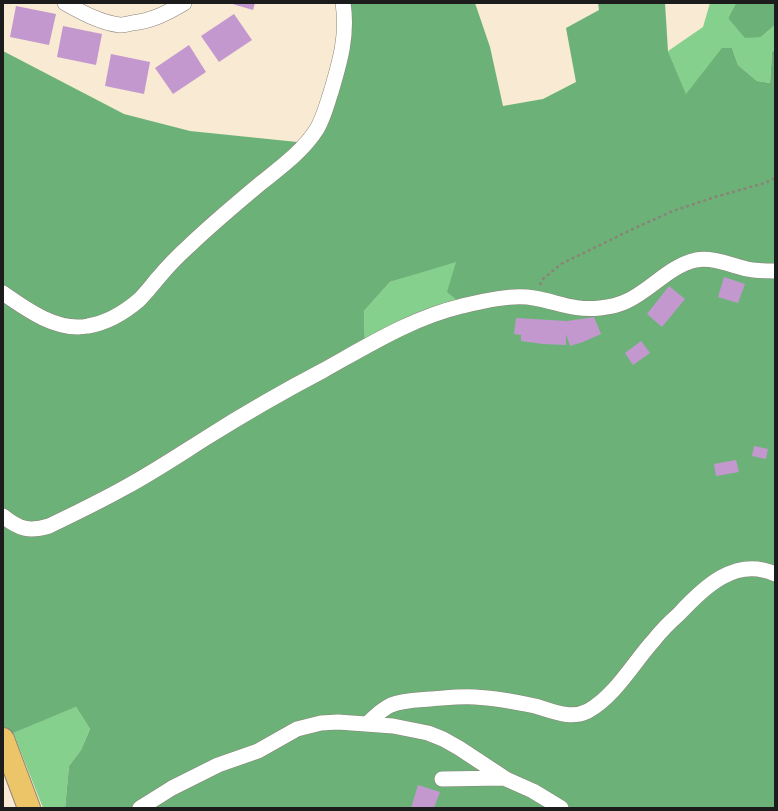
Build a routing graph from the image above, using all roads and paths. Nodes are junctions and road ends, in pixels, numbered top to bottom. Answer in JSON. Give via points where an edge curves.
{"nodes":[{"id":1,"x":65,"y":3,"type":"edge"},
{"id":2,"x":184,"y":3,"type":"edge"},
{"id":3,"x":343,"y":3,"type":"edge"},
{"id":4,"x":775,"y":178,"type":"edge"},
{"id":5,"x":775,"y":271,"type":"edge"},
{"id":6,"x":3,"y":294,"type":"edge"},
{"id":7,"x":534,"y":298,"type":"junction"},
{"id":8,"x":3,"y":516,"type":"edge"},
{"id":9,"x":775,"y":574,"type":"edge"},
{"id":10,"x":368,"y":724,"type":"junction"},
{"id":11,"x":3,"y":739,"type":"edge"},
{"id":12,"x":503,"y":778,"type":"junction"},
{"id":13,"x":442,"y":779,"type":"dead end"},
{"id":14,"x":29,"y":808,"type":"edge"},
{"id":15,"x":140,"y":808,"type":"edge"},
{"id":16,"x":561,"y":808,"type":"edge"}],
"edges":[{"from":1,"to":2,"type":"street","via":[[88,15],[120,25],[146,22],[167,14]]},
{"from":3,"to":6,"type":"street","via":[[345,29],[342,55],[318,128],[291,159],[189,246],[139,300],[106,320],[75,328],[41,318]]},
{"from":4,"to":7,"type":"path","via":[[673,211],[561,264],[543,279]]},
{"from":5,"to":7,"type":"street","via":[[750,269],[715,260],[697,260],[671,271],[637,296],[618,305],[579,309]]},
{"from":7,"to":8,"type":"street","via":[[521,296],[463,306],[409,324],[207,437],[124,488],[49,526],[36,530],[24,528],[11,523]]},
{"from":9,"to":10,"type":"street","via":[[766,570],[742,570],[715,580],[698,593],[654,640],[609,694],[582,713],[566,715],[508,701],[454,697],[405,700],[390,705]]},
{"from":10,"to":12,"type":"street","via":[[428,733],[443,739]]},
{"from":10,"to":15,"type":"street","via":[[321,723],[297,729],[258,751],[218,765],[172,788]]},
{"from":11,"to":14,"type":"highway"},
{"from":12,"to":13,"type":"street"},
{"from":12,"to":16,"type":"street","via":[[534,791]]}]}
